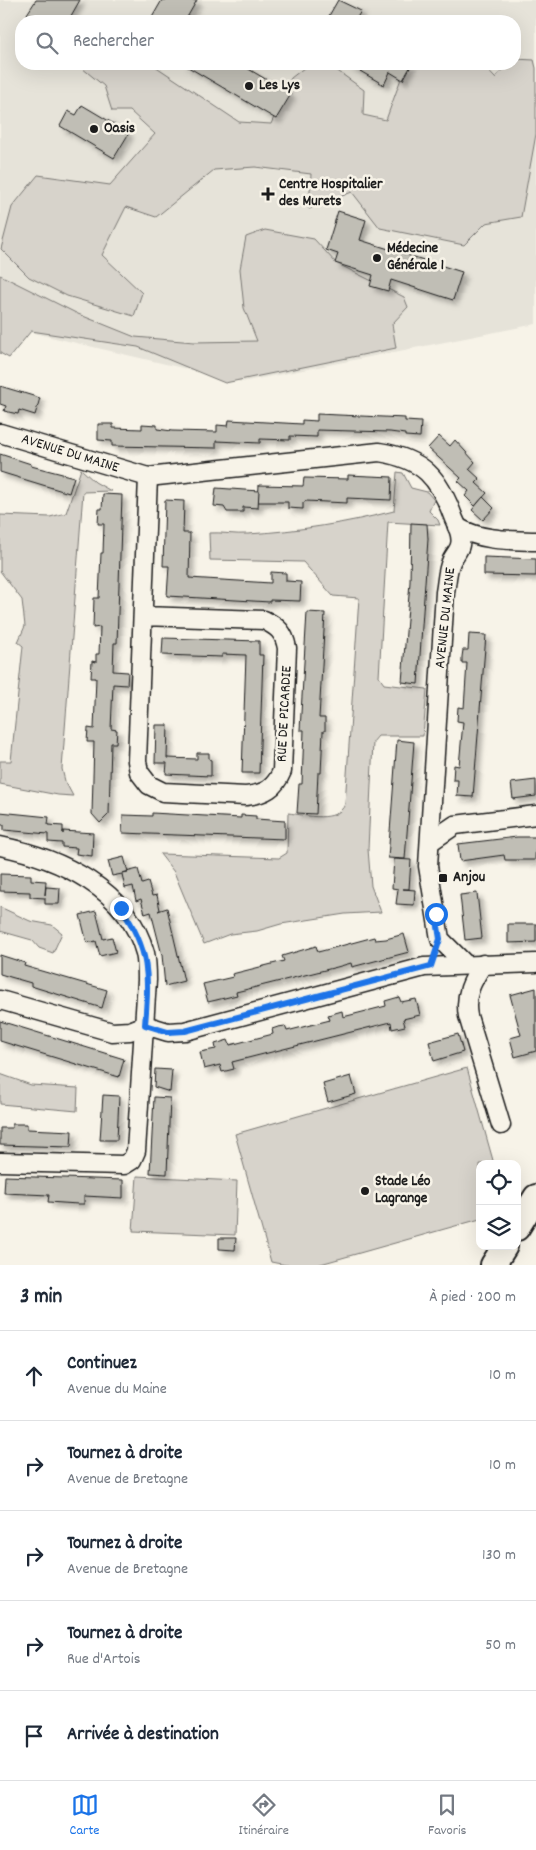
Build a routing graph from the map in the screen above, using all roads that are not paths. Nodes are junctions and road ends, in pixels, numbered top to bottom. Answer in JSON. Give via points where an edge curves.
{"nodes":[{"id":1,"x":0,"y":433,"type":"edge"},
{"id":2,"x":148,"y":477,"type":"junction"},
{"id":3,"x":458,"y":527,"type":"junction"},
{"id":4,"x":536,"y":541,"type":"edge"},
{"id":5,"x":143,"y":616,"type":"junction"},
{"id":6,"x":431,"y":806,"type":"junction"},
{"id":7,"x":536,"y":815,"type":"edge"},
{"id":8,"x":455,"y":824,"type":"junction"},
{"id":9,"x":430,"y":842,"type":"junction"},
{"id":10,"x":0,"y":846,"type":"edge"},
{"id":11,"x":440,"y":939,"type":"junction"},
{"id":12,"x":536,"y":962,"type":"edge"},
{"id":13,"x":465,"y":964,"type":"junction"},
{"id":14,"x":483,"y":964,"type":"junction"},
{"id":15,"x":431,"y":966,"type":"junction"},
{"id":16,"x":0,"y":1000,"type":"edge"},
{"id":17,"x":145,"y":1025,"type":"junction"},
{"id":18,"x":502,"y":1125,"type":"dead end"},
{"id":19,"x":0,"y":1162,"type":"edge"},
{"id":20,"x":536,"y":1197,"type":"edge"},
{"id":21,"x":521,"y":1221,"type":"edge"},
{"id":22,"x":502,"y":1250,"type":"edge"},
{"id":23,"x":493,"y":1265,"type":"edge"}],
"edges":[{"from":1,"to":2,"type":"street","name":"AVENUE DU MAINE"},
{"from":2,"to":3,"type":"street","name":"AVENUE DU MAINE","via":[[379,452],[399,455],[417,463],[432,476],[448,501]]},
{"from":2,"to":5,"type":"street","name":"RUE DE PICARDIE"},
{"from":3,"to":4,"type":"street","via":[[484,538]]},
{"from":3,"to":6,"type":"street","name":"AVENUE DU MAINE","via":[[460,544],[450,563],[445,592]]},
{"from":5,"to":5,"type":"street","name":"RUE DE PICARDIE","via":[[138,772],[149,785],[163,792],[246,796],[270,790],[278,782],[282,770],[288,648],[285,636],[279,628],[264,620]]},
{"from":6,"to":8,"type":"street"},
{"from":6,"to":9,"type":"street","name":"AVENUE DU MAINE"},
{"from":7,"to":8,"type":"street"},
{"from":8,"to":9,"type":"street"},
{"from":9,"to":11,"type":"street","name":"AVENUE DU MAINE","via":[[429,874]]},
{"from":10,"to":17,"type":"street","via":[[43,857],[88,880],[105,891],[121,908],[136,929],[145,954],[148,980]]},
{"from":11,"to":13,"type":"street"},
{"from":11,"to":15,"type":"street"},
{"from":12,"to":14,"type":"street"},
{"from":13,"to":14,"type":"street"},
{"from":13,"to":15,"type":"street"},
{"from":14,"to":18,"type":"street","via":[[466,1001]]},
{"from":15,"to":17,"type":"street","via":[[185,1031],[168,1032]]},
{"from":16,"to":17,"type":"street","via":[[112,1032],[130,1031]]},
{"from":17,"to":19,"type":"street","via":[[136,1151],[132,1160],[124,1165]]},
{"from":20,"to":21,"type":"main road"},
{"from":22,"to":23,"type":"main road"}]}
